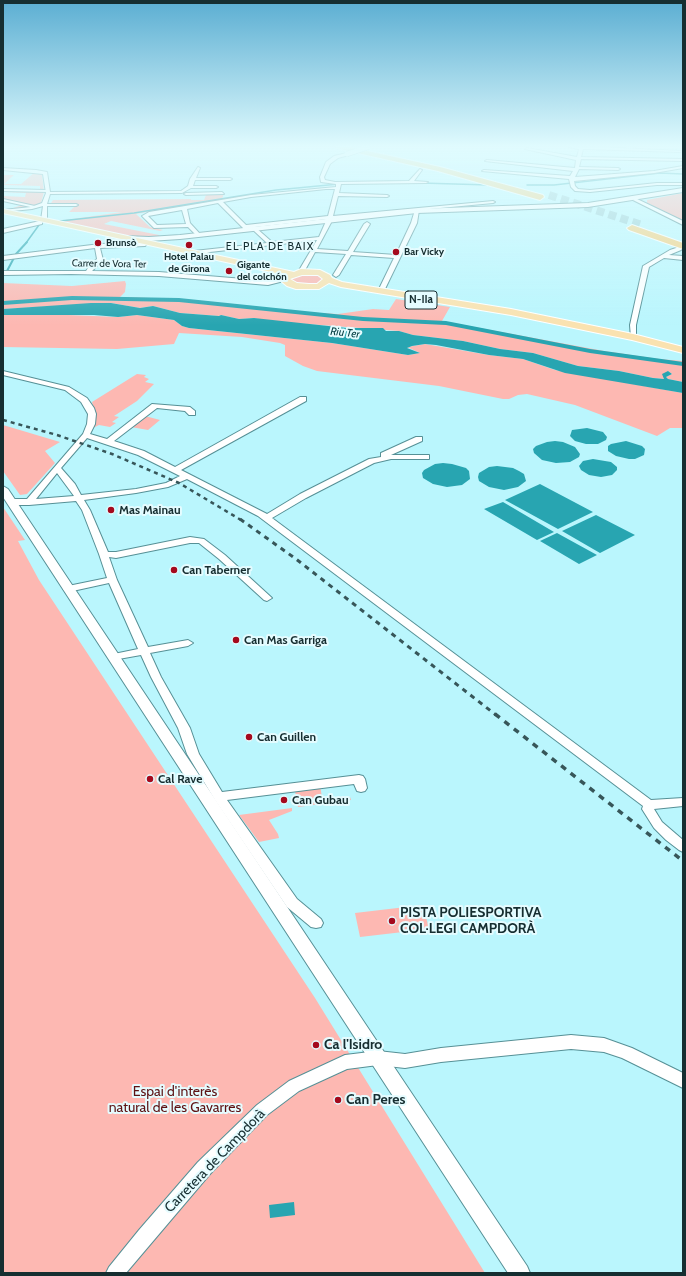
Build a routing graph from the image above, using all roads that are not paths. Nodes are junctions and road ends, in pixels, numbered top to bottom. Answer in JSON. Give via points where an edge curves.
{"nodes":[{"id":1,"x":35,"y":207,"type":"edge"},
{"id":2,"x":44,"y":207,"type":"edge"},
{"id":3,"x":193,"y":207,"type":"edge"},
{"id":4,"x":225,"y":207,"type":"edge"},
{"id":5,"x":332,"y":207,"type":"edge"},
{"id":6,"x":381,"y":207,"type":"edge"},
{"id":7,"x":443,"y":207,"type":"edge"},
{"id":8,"x":564,"y":207,"type":"edge"},
{"id":9,"x":649,"y":207,"type":"edge"},
{"id":10,"x":184,"y":208,"type":"junction"},
{"id":11,"x":417,"y":211,"type":"junction"},
{"id":12,"x":378,"y":212,"type":"junction"},
{"id":13,"x":6,"y":213,"type":"edge"},
{"id":14,"x":329,"y":219,"type":"junction"},
{"id":15,"x":42,"y":222,"type":"junction"},
{"id":16,"x":683,"y":223,"type":"edge"},
{"id":17,"x":367,"y":224,"type":"dead end"},
{"id":18,"x":190,"y":225,"type":"junction"},
{"id":19,"x":246,"y":228,"type":"junction"},
{"id":20,"x":255,"y":229,"type":"junction"},
{"id":21,"x":3,"y":231,"type":"edge"},
{"id":22,"x":198,"y":235,"type":"junction"},
{"id":23,"x":107,"y":237,"type":"junction"},
{"id":24,"x":180,"y":237,"type":"junction"},
{"id":25,"x":124,"y":238,"type":"junction"},
{"id":26,"x":320,"y":238,"type":"junction"},
{"id":27,"x":683,"y":240,"type":"edge"},
{"id":28,"x":270,"y":243,"type":"junction"},
{"id":29,"x":143,"y":245,"type":"junction"},
{"id":30,"x":98,"y":247,"type":"junction"},
{"id":31,"x":682,"y":247,"type":"edge"},
{"id":32,"x":169,"y":248,"type":"junction"},
{"id":33,"x":314,"y":250,"type":"junction"},
{"id":34,"x":194,"y":253,"type":"junction"},
{"id":35,"x":350,"y":253,"type":"junction"},
{"id":36,"x":34,"y":254,"type":"junction"},
{"id":37,"x":664,"y":256,"type":"junction"},
{"id":38,"x":398,"y":257,"type":"junction"},
{"id":39,"x":3,"y":258,"type":"edge"},
{"id":40,"x":683,"y":258,"type":"edge"},
{"id":41,"x":26,"y":272,"type":"junction"},
{"id":42,"x":88,"y":272,"type":"junction"},
{"id":43,"x":3,"y":273,"type":"edge"},
{"id":44,"x":291,"y":276,"type":"junction"},
{"id":45,"x":332,"y":278,"type":"junction"},
{"id":46,"x":319,"y":286,"type":"junction"},
{"id":47,"x":381,"y":292,"type":"junction"},
{"id":48,"x":524,"y":315,"type":"junction"},
{"id":49,"x":633,"y":337,"type":"junction"},
{"id":50,"x":683,"y":350,"type":"edge"},
{"id":51,"x":3,"y":374,"type":"edge"},
{"id":52,"x":303,"y":399,"type":"dead end"},
{"id":53,"x":192,"y":413,"type":"dead end"},
{"id":54,"x":86,"y":435,"type":"junction"},
{"id":55,"x":419,"y":439,"type":"dead end"},
{"id":56,"x":108,"y":442,"type":"junction"},
{"id":57,"x":426,"y":457,"type":"dead end"},
{"id":58,"x":372,"y":461,"type":"junction"},
{"id":59,"x":57,"y":468,"type":"junction"},
{"id":60,"x":176,"y":470,"type":"junction"},
{"id":61,"x":187,"y":476,"type":"junction"},
{"id":62,"x":7,"y":496,"type":"edge"},
{"id":63,"x":79,"y":498,"type":"junction"},
{"id":64,"x":29,"y":502,"type":"junction"},
{"id":65,"x":267,"y":518,"type":"junction"},
{"id":66,"x":104,"y":554,"type":"junction"},
{"id":67,"x":112,"y":580,"type":"junction"},
{"id":68,"x":68,"y":589,"type":"junction"},
{"id":69,"x":267,"y":598,"type":"dead end"},
{"id":70,"x":188,"y":643,"type":"dead end"},
{"id":71,"x":144,"y":651,"type":"junction"},
{"id":72,"x":113,"y":657,"type":"junction"},
{"id":73,"x":361,"y":788,"type":"dead end"},
{"id":74,"x":219,"y":797,"type":"junction"},
{"id":75,"x":683,"y":802,"type":"edge"},
{"id":76,"x":649,"y":804,"type":"junction"},
{"id":77,"x":683,"y":847,"type":"edge"},
{"id":78,"x":316,"y":923,"type":"dead end"},
{"id":79,"x":378,"y":1058,"type":"junction"},
{"id":80,"x":683,"y":1081,"type":"edge"},
{"id":81,"x":115,"y":1273,"type":"edge"},
{"id":82,"x":520,"y":1273,"type":"edge"}],
"edges":[{"from":1,"to":13,"type":"street"},
{"from":2,"to":15,"type":"street"},
{"from":3,"to":10,"type":"street"},
{"from":4,"to":19,"type":"street"},
{"from":5,"to":14,"type":"street"},
{"from":6,"to":12,"type":"street"},
{"from":7,"to":12,"type":"street"},
{"from":8,"to":11,"type":"street"},
{"from":9,"to":16,"type":"street"},
{"from":10,"to":18,"type":"street"},
{"from":10,"to":18,"type":"street","via":[[146,216],[156,227]]},
{"from":11,"to":14,"type":"street"},
{"from":11,"to":38,"type":"street"},
{"from":12,"to":14,"type":"street"},
{"from":13,"to":15,"type":"main road","number":"N-IIa"},
{"from":14,"to":19,"type":"street"},
{"from":14,"to":20,"type":"street"},
{"from":14,"to":26,"type":"street"},
{"from":15,"to":21,"type":"street"},
{"from":15,"to":23,"type":"main road","number":"N-IIa"},
{"from":15,"to":25,"type":"main road","number":"N-IIa"},
{"from":17,"to":35,"type":"street"},
{"from":18,"to":22,"type":"street"},
{"from":19,"to":20,"type":"street"},
{"from":19,"to":22,"type":"street"},
{"from":20,"to":28,"type":"street"},
{"from":22,"to":24,"type":"street"},
{"from":23,"to":29,"type":"main road","number":"N-IIa"},
{"from":23,"to":30,"type":"street","via":[[110,242]]},
{"from":24,"to":25,"type":"street"},
{"from":24,"to":32,"type":"street","via":[[163,242]]},
{"from":25,"to":32,"type":"main road","number":"N-IIa"},
{"from":26,"to":28,"type":"street"},
{"from":26,"to":33,"type":"street"},
{"from":27,"to":31,"type":"highway","via":[[637,226]]},
{"from":28,"to":34,"type":"street"},
{"from":29,"to":30,"type":"street"},
{"from":29,"to":44,"type":"main road","number":"N-IIa"},
{"from":30,"to":36,"type":"street"},
{"from":30,"to":42,"type":"street","via":[[100,260]]},
{"from":31,"to":37,"type":"street"},
{"from":32,"to":34,"type":"main road","number":"N-IIa"},
{"from":33,"to":35,"type":"street"},
{"from":33,"to":44,"type":"street"},
{"from":34,"to":44,"type":"main road","number":"N-IIa"},
{"from":35,"to":38,"type":"street"},
{"from":35,"to":45,"type":"street"},
{"from":36,"to":39,"type":"street"},
{"from":36,"to":41,"type":"street"},
{"from":37,"to":40,"type":"street"},
{"from":37,"to":49,"type":"street","via":[[646,266],[633,325]]},
{"from":38,"to":47,"type":"street"},
{"from":41,"to":42,"type":"street","name":"Carrer de Vora Ter"},
{"from":41,"to":43,"type":"street","name":"Carrer de Vora Ter"},
{"from":42,"to":44,"type":"street","name":"Carrer de Vora Ter","via":[[167,274],[268,283]]},
{"from":44,"to":45,"type":"main road","number":"N-IIa","via":[[320,274]]},
{"from":44,"to":46,"type":"main road","number":"N-IIa","via":[[290,284]]},
{"from":45,"to":46,"type":"main road"},
{"from":45,"to":47,"type":"main road","number":"N-IIa"},
{"from":46,"to":48,"type":"main road","number":"N-IIa"},
{"from":47,"to":48,"type":"main road","number":"N-IIa"},
{"from":48,"to":49,"type":"main road","number":"N-IIa"},
{"from":49,"to":50,"type":"main road","number":"N-IIa"},
{"from":51,"to":54,"type":"street","via":[[60,385],[75,393],[87,403],[91,412]]},
{"from":52,"to":60,"type":"street"},
{"from":53,"to":56,"type":"street","via":[[187,409],[155,406]]},
{"from":54,"to":56,"type":"street"},
{"from":54,"to":59,"type":"street"},
{"from":55,"to":58,"type":"street"},
{"from":56,"to":60,"type":"street","via":[[141,453]]},
{"from":57,"to":58,"type":"street","via":[[391,457]]},
{"from":58,"to":65,"type":"street","via":[[303,496]]},
{"from":59,"to":63,"type":"street"},
{"from":59,"to":64,"type":"street"},
{"from":60,"to":61,"type":"street"},
{"from":61,"to":63,"type":"street","via":[[158,487]]},
{"from":61,"to":65,"type":"street"},
{"from":62,"to":64,"type":"street"},
{"from":62,"to":68,"type":"street"},
{"from":63,"to":64,"type":"street"},
{"from":63,"to":66,"type":"street"},
{"from":65,"to":76,"type":"street"},
{"from":66,"to":67,"type":"street"},
{"from":66,"to":69,"type":"street","via":[[116,555],[190,540],[201,541]]},
{"from":67,"to":68,"type":"street"},
{"from":67,"to":71,"type":"street"},
{"from":68,"to":72,"type":"street"},
{"from":70,"to":71,"type":"street"},
{"from":71,"to":72,"type":"street"},
{"from":71,"to":74,"type":"street","via":[[184,728],[193,754]]},
{"from":72,"to":79,"type":"street"},
{"from":73,"to":74,"type":"street","via":[[359,779]]},
{"from":74,"to":78,"type":"street","via":[[292,903]]},
{"from":75,"to":76,"type":"street"},
{"from":76,"to":77,"type":"street","via":[[648,809],[658,825]]},
{"from":79,"to":80,"type":"street","name":"Carretera de Campdorà","via":[[405,1062],[441,1055],[571,1042],[604,1045]]},
{"from":79,"to":81,"type":"street","name":"Carretera de Campdorà","via":[[345,1062],[294,1086],[262,1110],[204,1168]]},
{"from":79,"to":82,"type":"street"}]}
